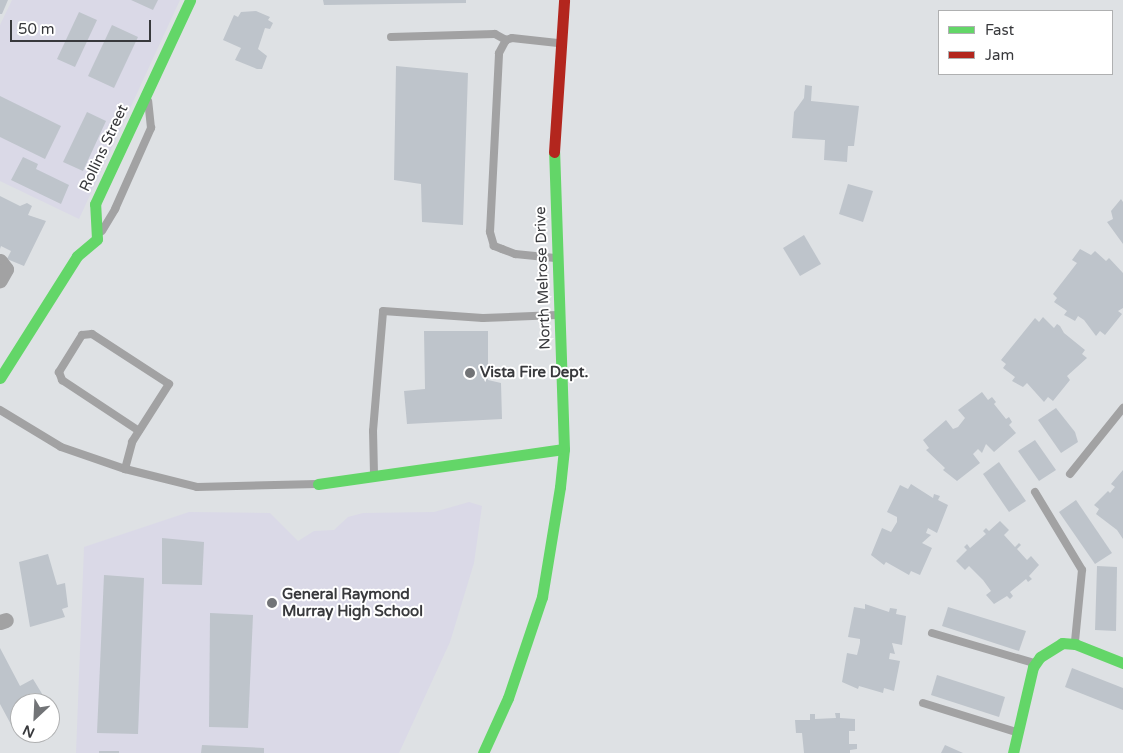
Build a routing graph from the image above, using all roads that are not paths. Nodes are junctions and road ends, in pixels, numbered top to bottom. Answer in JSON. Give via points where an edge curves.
{"nodes":[{"id":1,"x":190,"y":0,"type":"edge"},
{"id":2,"x":564,"y":0,"type":"edge"},
{"id":3,"x":391,"y":36,"type":"dead end"},
{"id":4,"x":506,"y":40,"type":"junction"},
{"id":5,"x":560,"y":43,"type":"junction"},
{"id":6,"x":146,"y":94,"type":"junction"},
{"id":7,"x":97,"y":239,"type":"junction"},
{"id":8,"x":557,"y":258,"type":"junction"},
{"id":9,"x":0,"y":261,"type":"edge"},
{"id":10,"x":0,"y":280,"type":"edge"},
{"id":11,"x":559,"y":315,"type":"junction"},
{"id":12,"x":0,"y":378,"type":"edge"},
{"id":13,"x":1123,"y":408,"type":"edge"},
{"id":14,"x":0,"y":410,"type":"edge"},
{"id":15,"x":139,"y":431,"type":"junction"},
{"id":16,"x":564,"y":449,"type":"junction"},
{"id":17,"x":125,"y":469,"type":"junction"},
{"id":18,"x":1070,"y":474,"type":"dead end"},
{"id":19,"x":374,"y":476,"type":"junction"},
{"id":20,"x":318,"y":484,"type":"joint"},
{"id":21,"x":1035,"y":492,"type":"dead end"},
{"id":22,"x":932,"y":633,"type":"dead end"},
{"id":23,"x":1075,"y":644,"type":"junction"},
{"id":24,"x":1123,"y":663,"type":"edge"},
{"id":25,"x":1035,"y":664,"type":"junction"},
{"id":26,"x":922,"y":703,"type":"dead end"},
{"id":27,"x":1018,"y":733,"type":"junction"},
{"id":28,"x":483,"y":753,"type":"edge"},
{"id":29,"x":1013,"y":753,"type":"edge"}],
"edges":[{"from":1,"to":6,"type":"street","name":"Rollins Street"},
{"from":2,"to":5,"type":"street","name":"North Melrose Drive"},
{"from":3,"to":4,"type":"lane","via":[[495,34]]},
{"from":4,"to":5,"type":"lane"},
{"from":4,"to":8,"type":"lane","via":[[499,53],[491,240],[494,246],[515,254]]},
{"from":5,"to":8,"type":"street","name":"North Melrose Drive","via":[[553,129]]},
{"from":6,"to":7,"type":"street","name":"Rollins Street","via":[[95,204]]},
{"from":6,"to":7,"type":"lane","via":[[152,128],[115,209]]},
{"from":7,"to":12,"type":"street","via":[[77,256]]},
{"from":8,"to":11,"type":"street","name":"North Melrose Drive"},
{"from":9,"to":10,"type":"street","via":[[6,270]]},
{"from":11,"to":16,"type":"street","name":"North Melrose Drive"},
{"from":11,"to":19,"type":"lane","via":[[483,318],[383,310],[373,431]]},
{"from":13,"to":18,"type":"lane"},
{"from":14,"to":17,"type":"lane","via":[[61,446]]},
{"from":15,"to":15,"type":"lane","via":[[169,384],[92,334],[82,335],[59,372],[62,380]]},
{"from":15,"to":17,"type":"lane","via":[[127,456]]},
{"from":16,"to":19,"type":"street"},
{"from":16,"to":28,"type":"street","name":"North Melrose Drive","via":[[542,597],[508,698]]},
{"from":17,"to":20,"type":"lane","via":[[197,486]]},
{"from":19,"to":20,"type":"street"},
{"from":21,"to":23,"type":"lane","via":[[1082,570]]},
{"from":22,"to":25,"type":"lane"},
{"from":23,"to":24,"type":"street"},
{"from":23,"to":25,"type":"street","via":[[1062,644]]},
{"from":25,"to":27,"type":"street"},
{"from":26,"to":27,"type":"lane"},
{"from":27,"to":29,"type":"street"}]}
